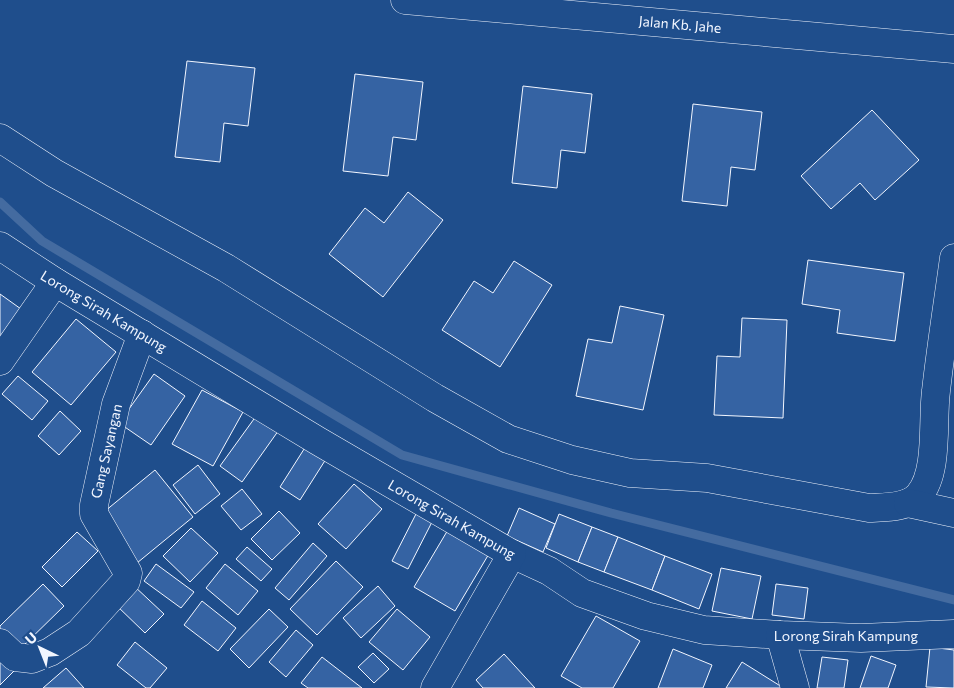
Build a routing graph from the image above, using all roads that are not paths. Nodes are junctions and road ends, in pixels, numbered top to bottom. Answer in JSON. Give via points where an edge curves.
{"nodes":[{"id":1,"x":405,"y":0,"type":"edge"},
{"id":2,"x":954,"y":49,"type":"edge"},
{"id":3,"x":0,"y":138,"type":"edge"},
{"id":4,"x":0,"y":246,"type":"edge"},
{"id":5,"x":954,"y":258,"type":"edge"},
{"id":6,"x":55,"y":282,"type":"junction"},
{"id":7,"x":142,"y":334,"type":"junction"},
{"id":8,"x":0,"y":361,"type":"edge"},
{"id":9,"x":908,"y":503,"type":"junction"},
{"id":10,"x":954,"y":513,"type":"edge"},
{"id":11,"x":512,"y":554,"type":"junction"},
{"id":12,"x":954,"y":634,"type":"edge"},
{"id":13,"x":780,"y":635,"type":"junction"},
{"id":14,"x":0,"y":643,"type":"edge"},
{"id":15,"x":435,"y":688,"type":"edge"},
{"id":16,"x":795,"y":688,"type":"edge"}],
"edges":[{"from":1,"to":2,"type":"street","name":"Jalan Kb. Jahe"},
{"from":3,"to":9,"type":"street","via":[[54,173],[226,268],[435,398],[508,439],[572,460],[630,472],[707,478],[868,508]]},
{"from":4,"to":6,"type":"street","name":"Lorong Sirah Kampung"},
{"from":5,"to":9,"type":"street","via":[[936,393],[931,466],[928,481]]},
{"from":6,"to":7,"type":"street","name":"Lorong Sirah Kampung"},
{"from":6,"to":8,"type":"street"},
{"from":7,"to":11,"type":"street","name":"Lorong Sirah Kampung","via":[[318,442]]},
{"from":7,"to":14,"type":"street","name":"Gang Sayangan","via":[[116,404],[94,505],[94,514],[128,573],[126,581],[79,633],[50,652],[32,659],[15,657]]},
{"from":9,"to":10,"type":"street"},
{"from":11,"to":13,"type":"street","name":"Lorong Sirah Kampung","via":[[549,571],[582,593],[646,616],[704,630]]},
{"from":11,"to":15,"type":"street"},
{"from":12,"to":13,"type":"street","name":"Lorong Sirah Kampung","via":[[861,638]]},
{"from":13,"to":16,"type":"street"}]}
